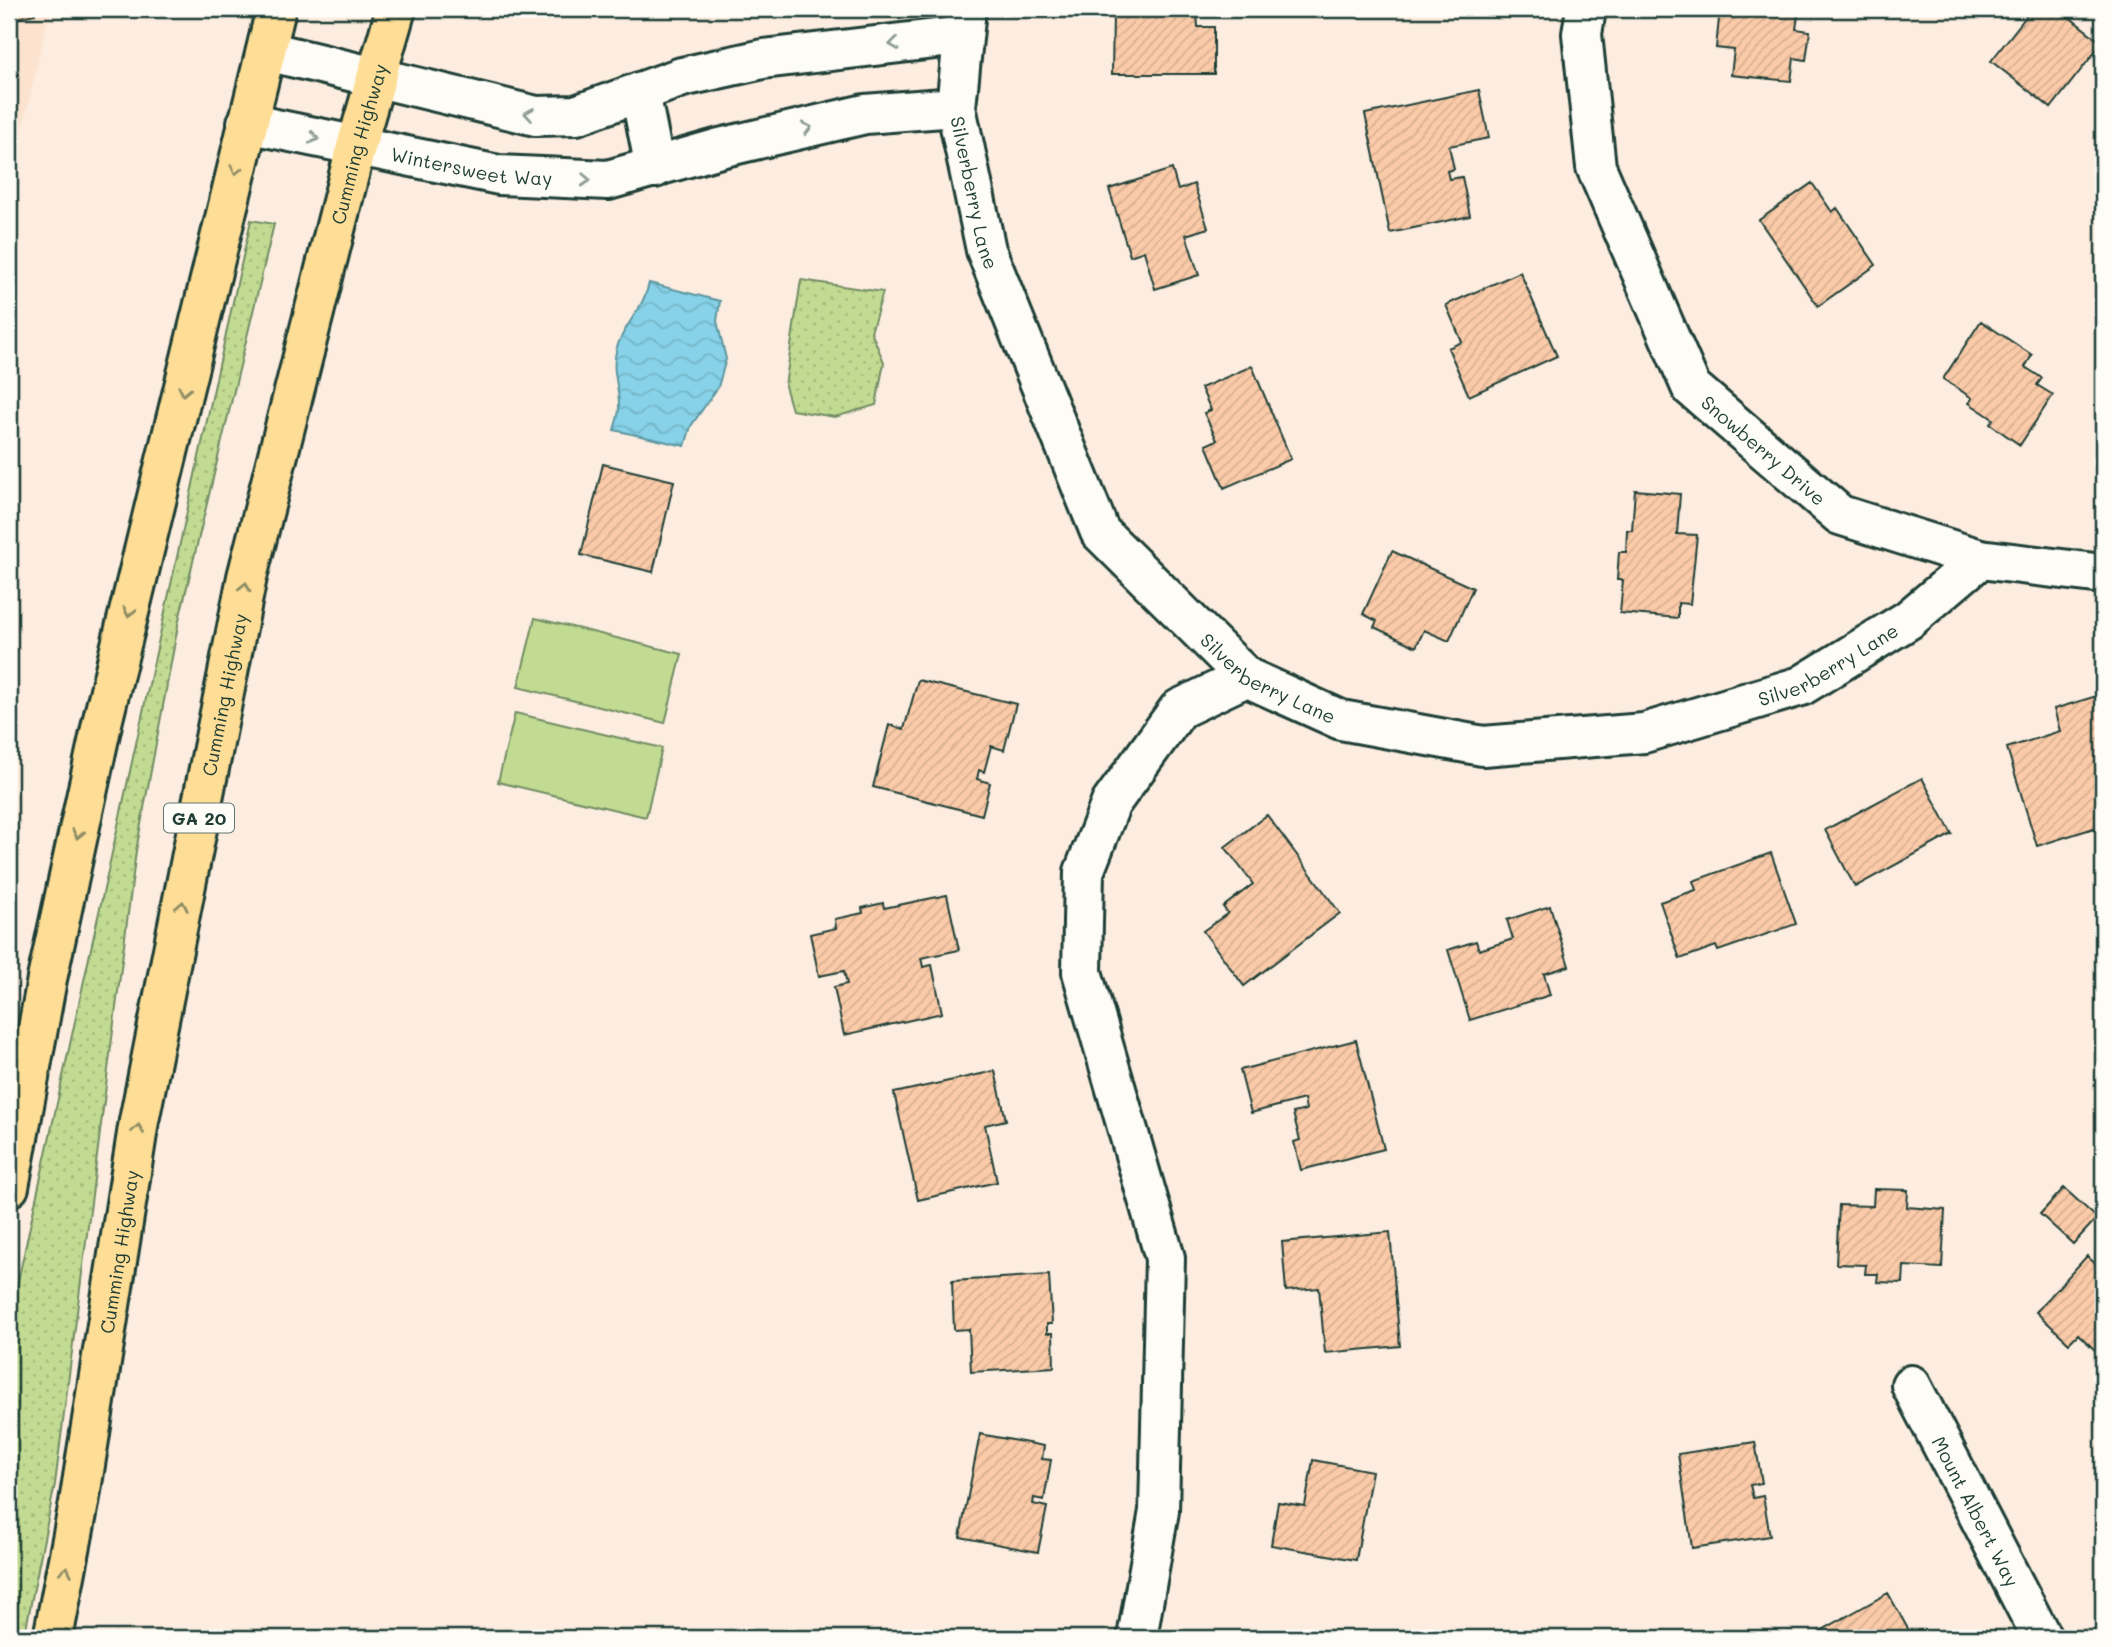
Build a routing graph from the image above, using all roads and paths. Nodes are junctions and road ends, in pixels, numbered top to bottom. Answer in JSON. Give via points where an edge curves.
{"nodes":[{"id":1,"x":276,"y":9,"type":"edge"},
{"id":2,"x":396,"y":9,"type":"edge"},
{"id":3,"x":1586,"y":9,"type":"edge"},
{"id":4,"x":964,"y":22,"type":"edge"},
{"id":5,"x":267,"y":51,"type":"junction"},
{"id":6,"x":376,"y":78,"type":"junction"},
{"id":7,"x":640,"y":92,"type":"junction"},
{"id":8,"x":956,"y":107,"type":"junction"},
{"id":9,"x":247,"y":123,"type":"junction"},
{"id":10,"x":356,"y":147,"type":"junction"},
{"id":11,"x":655,"y":168,"type":"junction"},
{"id":12,"x":1980,"y":559,"type":"junction"},
{"id":13,"x":2103,"y":573,"type":"edge"},
{"id":14,"x":1246,"y":677,"type":"junction"},
{"id":15,"x":9,"y":1188,"type":"edge"},
{"id":16,"x":1911,"y":1385,"type":"dead end"},
{"id":17,"x":53,"y":1638,"type":"edge"},
{"id":18,"x":1137,"y":1638,"type":"edge"},
{"id":19,"x":2042,"y":1638,"type":"edge"}],
"edges":[{"from":1,"to":5,"type":"highway"},
{"from":2,"to":6,"type":"highway","name":"Cumming Highway","number":"GA 20"},
{"from":3,"to":12,"type":"street","name":"Snowberry Drive","via":[[1581,34],[1596,167],[1691,387],[1840,515]]},
{"from":4,"to":7,"type":"street","one_way":true,"via":[[763,59],[682,77]]},
{"from":4,"to":8,"type":"street","name":"Silverberry Lane"},
{"from":5,"to":6,"type":"street"},
{"from":5,"to":9,"type":"highway"},
{"from":7,"to":6,"type":"street","one_way":true,"via":[[576,115],[536,116]]},
{"from":6,"to":10,"type":"highway","name":"Cumming Highway","number":"GA 20"},
{"from":7,"to":11,"type":"street"},
{"from":11,"to":8,"type":"street","name":"Wintersweet Way","one_way":true,"via":[[865,114]]},
{"from":8,"to":14,"type":"street","name":"Silverberry Lane","via":[[986,250],[1100,532]]},
{"from":9,"to":10,"type":"street","name":"Wintersweet Way","one_way":true},
{"from":9,"to":15,"type":"highway","one_way":true,"via":[[103,719],[47,979]]},
{"from":10,"to":11,"type":"street","name":"Wintersweet Way","one_way":true,"via":[[499,175],[608,180]]},
{"from":17,"to":10,"type":"highway","name":"Cumming Highway","number":"GA 20","one_way":true,"via":[[82,1489],[139,1121],[247,577]]},
{"from":12,"to":13,"type":"street","name":"Snowberry Drive"},
{"from":12,"to":14,"type":"street","name":"Silverberry Lane","via":[[1909,620],[1801,685],[1644,733],[1483,746],[1341,720]]},
{"from":14,"to":18,"type":"street","via":[[1179,709],[1111,803],[1084,872],[1082,972],[1165,1258],[1159,1511]]},
{"from":16,"to":19,"type":"street","name":"Mount Albert Way"}]}
